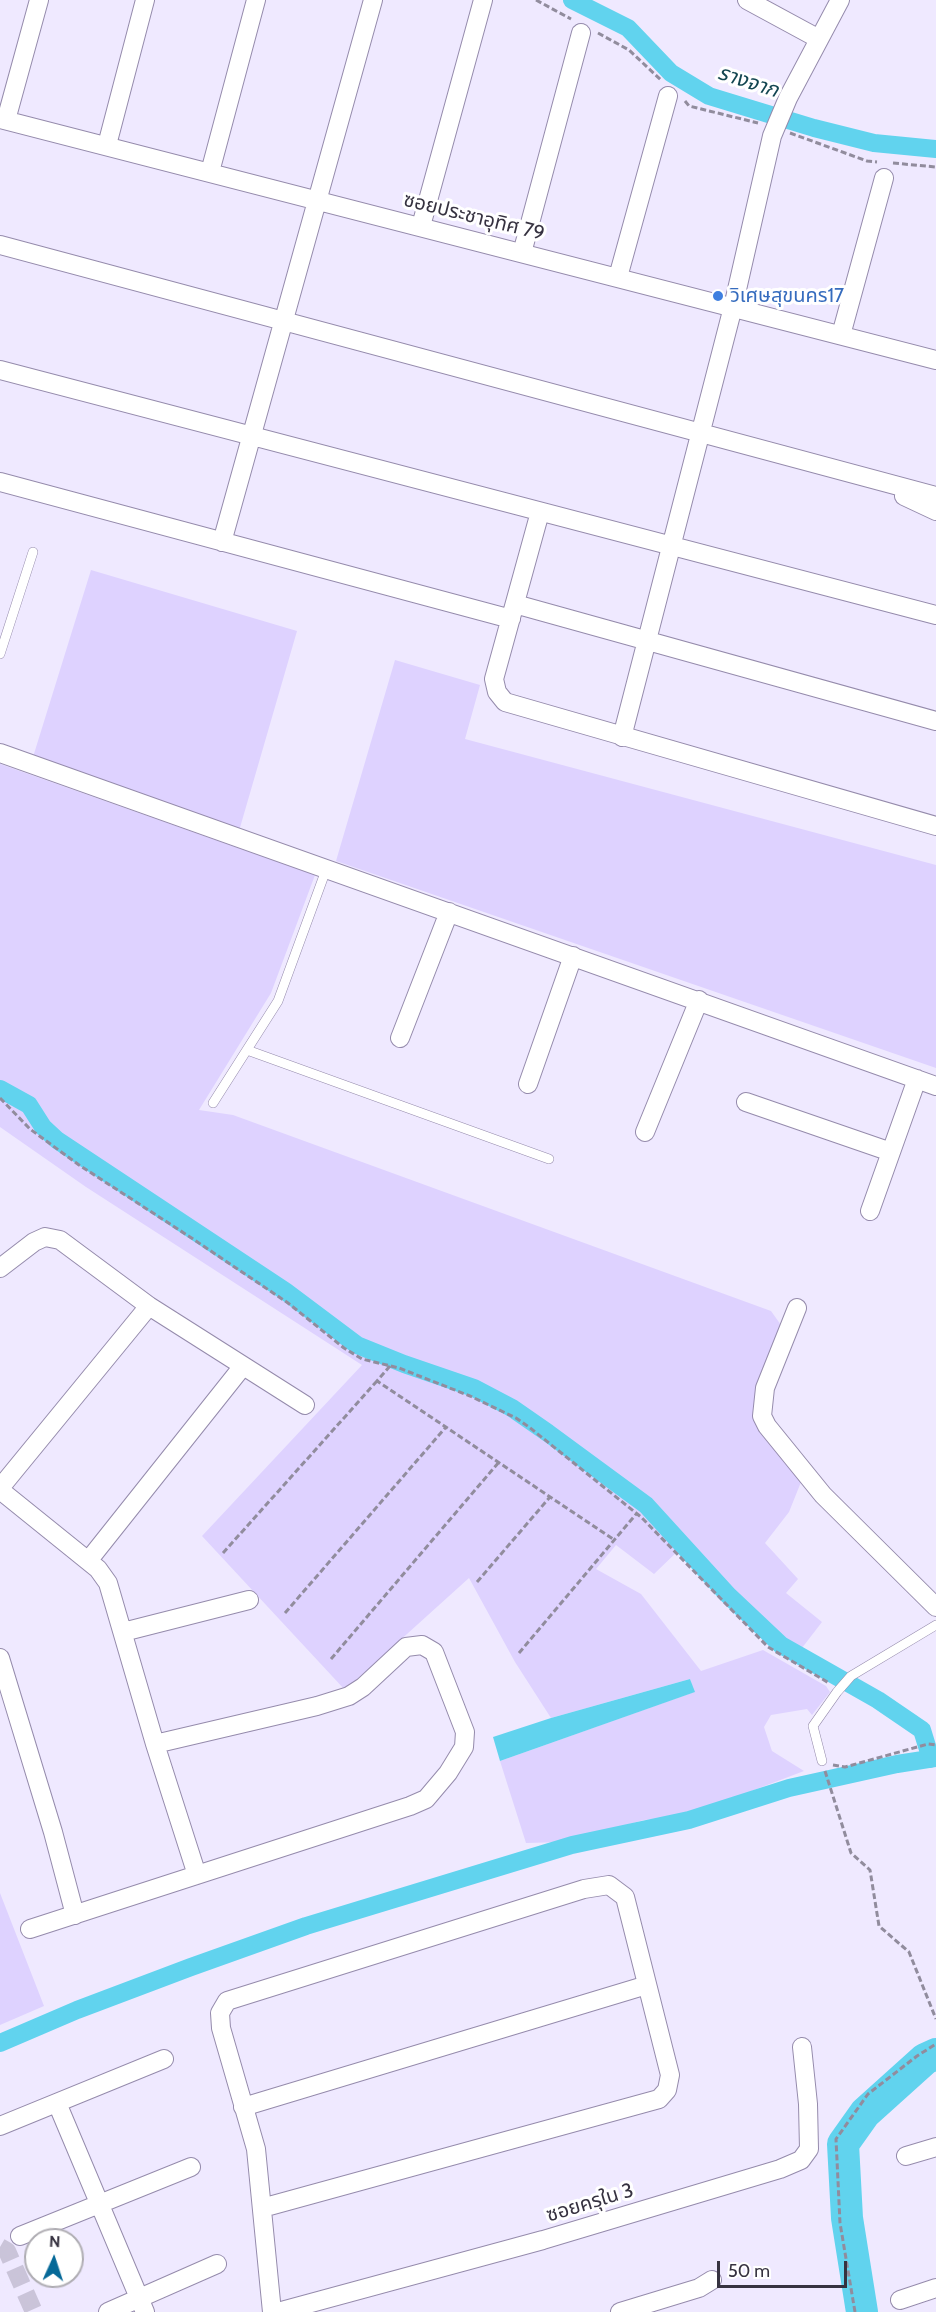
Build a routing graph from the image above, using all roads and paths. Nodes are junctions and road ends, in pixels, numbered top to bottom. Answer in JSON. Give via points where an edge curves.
{"nodes":[{"id":1,"x":39,"y":0,"type":"edge"},
{"id":2,"x":146,"y":0,"type":"edge"},
{"id":3,"x":256,"y":0,"type":"edge"},
{"id":4,"x":373,"y":0,"type":"edge"},
{"id":5,"x":483,"y":0,"type":"edge"},
{"id":6,"x":536,"y":0,"type":"edge"},
{"id":7,"x":747,"y":0,"type":"edge"},
{"id":8,"x":840,"y":0,"type":"edge"},
{"id":9,"x":585,"y":30,"type":"junction"},
{"id":10,"x":819,"y":39,"type":"junction"},
{"id":11,"x":671,"y":92,"type":"junction"},
{"id":12,"x":3,"y":119,"type":"edge"},
{"id":13,"x":774,"y":131,"type":"junction"},
{"id":14,"x":107,"y":146,"type":"junction"},
{"id":15,"x":936,"y":167,"type":"edge"},
{"id":16,"x":884,"y":168,"type":"junction"},
{"id":17,"x":210,"y":172,"type":"junction"},
{"id":18,"x":319,"y":200,"type":"junction"},
{"id":19,"x":421,"y":226,"type":"junction"},
{"id":20,"x":0,"y":245,"type":"edge"},
{"id":21,"x":522,"y":253,"type":"junction"},
{"id":22,"x":618,"y":277,"type":"junction"},
{"id":23,"x":733,"y":307,"type":"junction"},
{"id":24,"x":285,"y":321,"type":"junction"},
{"id":25,"x":841,"y":335,"type":"junction"},
{"id":26,"x":936,"y":360,"type":"edge"},
{"id":27,"x":0,"y":370,"type":"edge"},
{"id":28,"x":700,"y":433,"type":"junction"},
{"id":29,"x":253,"y":436,"type":"junction"},
{"id":30,"x":862,"y":476,"type":"junction"},
{"id":31,"x":0,"y":482,"type":"edge"},
{"id":32,"x":936,"y":496,"type":"edge"},
{"id":33,"x":936,"y":511,"type":"edge"},
{"id":34,"x":540,"y":512,"type":"junction"},
{"id":35,"x":222,"y":542,"type":"junction"},
{"id":36,"x":671,"y":546,"type":"junction"},
{"id":37,"x":33,"y":552,"type":"dead end"},
{"id":38,"x":513,"y":612,"type":"junction"},
{"id":39,"x":936,"y":615,"type":"edge"},
{"id":40,"x":647,"y":641,"type":"junction"},
{"id":41,"x":0,"y":654,"type":"edge"},
{"id":42,"x":936,"y":722,"type":"edge"},
{"id":43,"x":622,"y":737,"type":"junction"},
{"id":44,"x":0,"y":753,"type":"edge"},
{"id":45,"x":936,"y":826,"type":"edge"},
{"id":46,"x":326,"y":870,"type":"junction"},
{"id":47,"x":449,"y":912,"type":"junction"},
{"id":48,"x":573,"y":956,"type":"junction"},
{"id":49,"x":699,"y":1000,"type":"junction"},
{"id":50,"x":400,"y":1038,"type":"dead end"},
{"id":51,"x":247,"y":1050,"type":"junction"},
{"id":52,"x":916,"y":1079,"type":"junction"},
{"id":53,"x":528,"y":1084,"type":"dead end"},
{"id":54,"x":936,"y":1086,"type":"edge"},
{"id":55,"x":0,"y":1098,"type":"edge"},
{"id":56,"x":746,"y":1102,"type":"dead end"},
{"id":57,"x":213,"y":1103,"type":"dead end"},
{"id":58,"x":645,"y":1132,"type":"dead end"},
{"id":59,"x":891,"y":1152,"type":"junction"},
{"id":60,"x":549,"y":1159,"type":"dead end"},
{"id":61,"x":870,"y":1211,"type":"dead end"},
{"id":62,"x":0,"y":1268,"type":"edge"},
{"id":63,"x":149,"y":1306,"type":"junction"},
{"id":64,"x":797,"y":1308,"type":"dead end"},
{"id":65,"x":243,"y":1366,"type":"junction"},
{"id":66,"x":390,"y":1366,"type":"junction"},
{"id":67,"x":377,"y":1381,"type":"junction"},
{"id":68,"x":305,"y":1405,"type":"dead end"},
{"id":69,"x":446,"y":1427,"type":"junction"},
{"id":70,"x":499,"y":1462,"type":"junction"},
{"id":71,"x":0,"y":1489,"type":"edge"},
{"id":72,"x":550,"y":1497,"type":"junction"},
{"id":73,"x":637,"y":1513,"type":"junction"},
{"id":74,"x":613,"y":1539,"type":"junction"},
{"id":75,"x":223,"y":1553,"type":"dead end"},
{"id":76,"x":88,"y":1561,"type":"junction"},
{"id":77,"x":477,"y":1582,"type":"dead end"},
{"id":78,"x":249,"y":1600,"type":"dead end"},
{"id":79,"x":936,"y":1607,"type":"edge"},
{"id":80,"x":285,"y":1613,"type":"dead end"},
{"id":81,"x":936,"y":1625,"type":"edge"},
{"id":82,"x":123,"y":1632,"type":"junction"},
{"id":83,"x":519,"y":1653,"type":"dead end"},
{"id":84,"x":0,"y":1658,"type":"edge"},
{"id":85,"x":331,"y":1659,"type":"dead end"},
{"id":86,"x":838,"y":1686,"type":"junction"},
{"id":87,"x":155,"y":1744,"type":"junction"},
{"id":88,"x":936,"y":1744,"type":"edge"},
{"id":89,"x":822,"y":1761,"type":"dead end"},
{"id":90,"x":197,"y":1875,"type":"junction"},
{"id":91,"x":75,"y":1915,"type":"junction"},
{"id":92,"x":30,"y":1929,"type":"dead end"},
{"id":93,"x":647,"y":1985,"type":"junction"},
{"id":94,"x":936,"y":2019,"type":"edge"},
{"id":95,"x":936,"y":2044,"type":"edge"},
{"id":96,"x":802,"y":2047,"type":"dead end"},
{"id":97,"x":164,"y":2059,"type":"dead end"},
{"id":98,"x":57,"y":2103,"type":"junction"},
{"id":99,"x":243,"y":2107,"type":"junction"},
{"id":100,"x":0,"y":2126,"type":"edge"},
{"id":101,"x":936,"y":2147,"type":"edge"},
{"id":102,"x":906,"y":2156,"type":"dead end"},
{"id":103,"x":191,"y":2167,"type":"dead end"},
{"id":104,"x":99,"y":2203,"type":"junction"},
{"id":105,"x":262,"y":2208,"type":"junction"},
{"id":106,"x":20,"y":2236,"type":"dead end"},
{"id":107,"x":217,"y":2264,"type":"dead end"},
{"id":108,"x":712,"y":2280,"type":"dead end"},
{"id":109,"x":936,"y":2288,"type":"edge"},
{"id":110,"x":900,"y":2300,"type":"dead end"},
{"id":111,"x":142,"y":2305,"type":"edge"},
{"id":112,"x":108,"y":2312,"type":"edge"},
{"id":113,"x":272,"y":2312,"type":"edge"},
{"id":114,"x":278,"y":2312,"type":"edge"},
{"id":115,"x":620,"y":2312,"type":"edge"},
{"id":116,"x":855,"y":2312,"type":"edge"}],
"edges":[{"from":1,"to":12,"type":"street"},
{"from":2,"to":14,"type":"street"},
{"from":3,"to":17,"type":"street"},
{"from":4,"to":18,"type":"street"},
{"from":5,"to":19,"type":"street"},
{"from":6,"to":9,"type":"path"},
{"from":7,"to":10,"type":"street"},
{"from":8,"to":10,"type":"street"},
{"from":9,"to":11,"type":"path","via":[[629,50]]},
{"from":9,"to":21,"type":"street"},
{"from":10,"to":13,"type":"street"},
{"from":11,"to":13,"type":"path","via":[[689,106]]},
{"from":11,"to":22,"type":"street"},
{"from":12,"to":14,"type":"street","name":"ซอยประชาอุทิศ 79"},
{"from":13,"to":16,"type":"path"},
{"from":13,"to":23,"type":"street"},
{"from":14,"to":17,"type":"street","name":"ซอยประชาอุทิศ 79"},
{"from":15,"to":16,"type":"path"},
{"from":16,"to":25,"type":"street"},
{"from":17,"to":18,"type":"street","name":"ซอยประชาอุทิศ 79"},
{"from":18,"to":19,"type":"street","name":"ซอยประชาอุทิศ 79"},
{"from":18,"to":24,"type":"street"},
{"from":19,"to":21,"type":"street","name":"ซอยประชาอุทิศ 79"},
{"from":20,"to":24,"type":"street"},
{"from":21,"to":22,"type":"street","name":"ซอยประชาอุทิศ 79"},
{"from":22,"to":23,"type":"street","name":"ซอยประชาอุทิศ 79"},
{"from":23,"to":25,"type":"street","name":"ซอยประชาอุทิศ 79"},
{"from":23,"to":28,"type":"street"},
{"from":24,"to":28,"type":"street"},
{"from":24,"to":29,"type":"street"},
{"from":25,"to":26,"type":"street","name":"ซอยประชาอุทิศ 79"},
{"from":27,"to":29,"type":"street"},
{"from":28,"to":30,"type":"street"},
{"from":28,"to":36,"type":"street"},
{"from":29,"to":34,"type":"street"},
{"from":29,"to":35,"type":"street"},
{"from":30,"to":32,"type":"street"},
{"from":30,"to":33,"type":"street"},
{"from":31,"to":35,"type":"street"},
{"from":34,"to":36,"type":"street"},
{"from":34,"to":38,"type":"street"},
{"from":35,"to":38,"type":"street"},
{"from":36,"to":39,"type":"street"},
{"from":36,"to":40,"type":"street"},
{"from":37,"to":41,"type":"lane"},
{"from":38,"to":40,"type":"street"},
{"from":38,"to":43,"type":"street","via":[[494,679],[505,702]]},
{"from":40,"to":42,"type":"street"},
{"from":40,"to":43,"type":"street"},
{"from":43,"to":45,"type":"street"},
{"from":44,"to":46,"type":"street"},
{"from":46,"to":47,"type":"street"},
{"from":46,"to":51,"type":"lane","via":[[278,1001]]},
{"from":47,"to":48,"type":"street"},
{"from":47,"to":50,"type":"street"},
{"from":48,"to":49,"type":"street"},
{"from":48,"to":53,"type":"street"},
{"from":49,"to":52,"type":"street"},
{"from":49,"to":58,"type":"street"},
{"from":51,"to":57,"type":"lane"},
{"from":51,"to":60,"type":"lane"},
{"from":52,"to":54,"type":"street"},
{"from":52,"to":59,"type":"street"},
{"from":55,"to":66,"type":"path","via":[[30,1129],[79,1165],[288,1303],[344,1348],[362,1359]]},
{"from":56,"to":59,"type":"street"},
{"from":59,"to":61,"type":"street"},
{"from":62,"to":63,"type":"street","via":[[34,1242],[45,1237],[60,1240]]},
{"from":63,"to":65,"type":"street"},
{"from":63,"to":71,"type":"street"},
{"from":64,"to":79,"type":"street","via":[[765,1388],[762,1416],[823,1495]]},
{"from":65,"to":68,"type":"street"},
{"from":65,"to":76,"type":"street"},
{"from":66,"to":67,"type":"path"},
{"from":66,"to":73,"type":"path","via":[[516,1418]]},
{"from":67,"to":69,"type":"path"},
{"from":67,"to":75,"type":"path"},
{"from":69,"to":70,"type":"path"},
{"from":69,"to":80,"type":"path"},
{"from":70,"to":72,"type":"path"},
{"from":70,"to":85,"type":"path"},
{"from":71,"to":76,"type":"street"},
{"from":72,"to":74,"type":"path"},
{"from":72,"to":77,"type":"path"},
{"from":73,"to":74,"type":"path"},
{"from":73,"to":86,"type":"path","via":[[768,1647]]},
{"from":74,"to":83,"type":"path"},
{"from":76,"to":82,"type":"street","via":[[108,1583]]},
{"from":78,"to":82,"type":"street"},
{"from":81,"to":86,"type":"lane"},
{"from":82,"to":87,"type":"street"},
{"from":84,"to":91,"type":"street"},
{"from":86,"to":89,"type":"lane","via":[[813,1726]]},
{"from":87,"to":90,"type":"street"},
{"from":87,"to":90,"type":"street","via":[[349,1696],[406,1647],[422,1645],[434,1652],[465,1732],[464,1748],[426,1799]]},
{"from":88,"to":94,"type":"path","via":[[845,1767],[822,1762],[851,1852],[870,1870],[879,1926],[909,1952]]},
{"from":90,"to":91,"type":"street"},
{"from":91,"to":92,"type":"street"},
{"from":93,"to":99,"type":"street"},
{"from":93,"to":99,"type":"street","via":[[625,1897],[609,1885],[584,1889],[227,2001],[220,2013],[221,2028]]},
{"from":93,"to":105,"type":"street","via":[[670,2075],[667,2090],[659,2099]]},
{"from":95,"to":116,"type":"path","via":[[868,2094],[836,2139],[840,2223]]},
{"from":96,"to":114,"type":"street","name":"ซอยครุใน 3","via":[[809,2149],[801,2160],[543,2240]]},
{"from":97,"to":98,"type":"street"},
{"from":98,"to":100,"type":"street"},
{"from":98,"to":104,"type":"street"},
{"from":99,"to":105,"type":"street","via":[[256,2149]]},
{"from":101,"to":102,"type":"street"},
{"from":103,"to":104,"type":"street"},
{"from":104,"to":106,"type":"street"},
{"from":104,"to":111,"type":"street"},
{"from":105,"to":113,"type":"street"},
{"from":107,"to":111,"type":"street"},
{"from":108,"to":115,"type":"street","via":[[699,2288]]},
{"from":109,"to":110,"type":"street"},
{"from":111,"to":112,"type":"street"}]}
